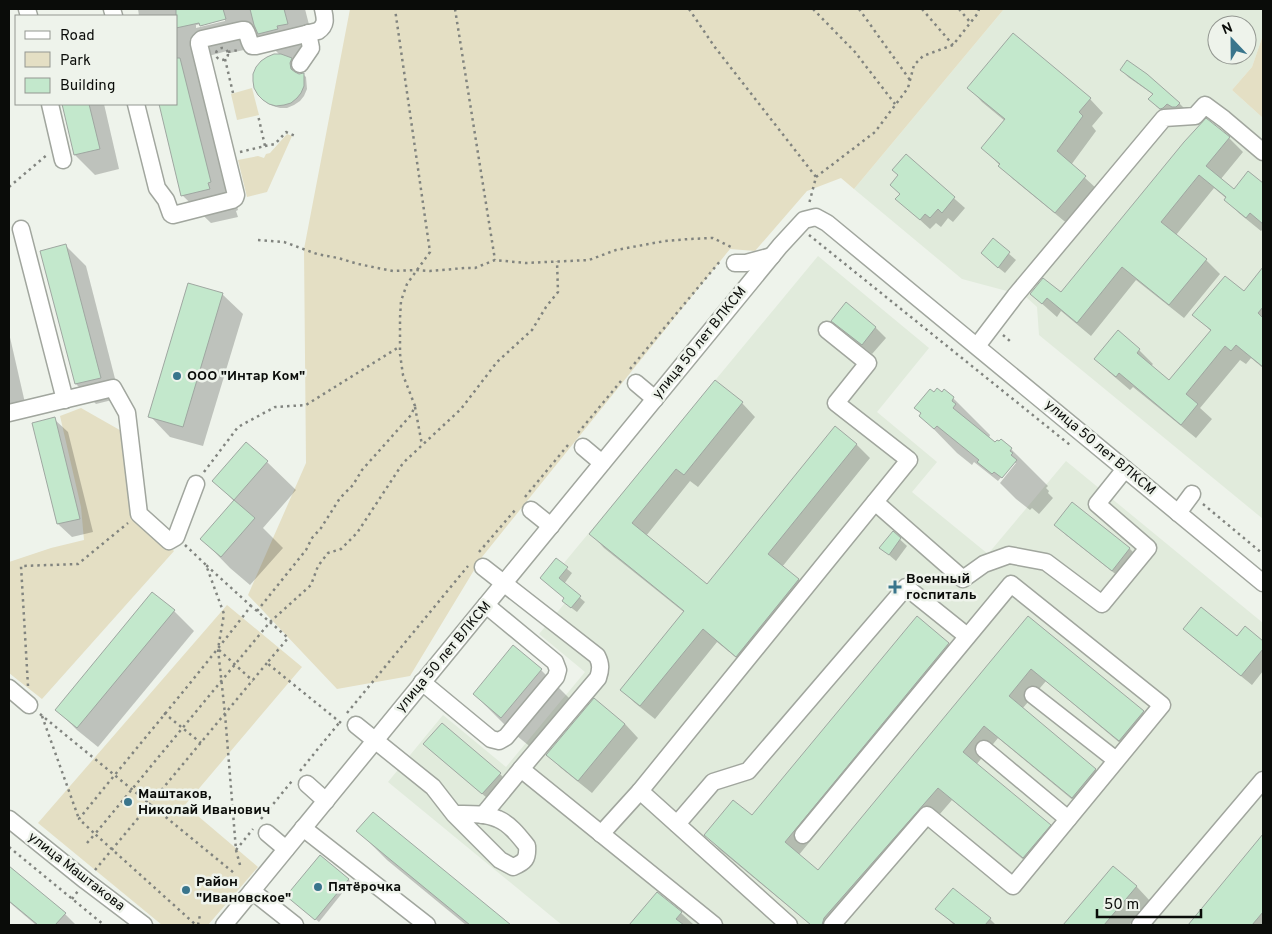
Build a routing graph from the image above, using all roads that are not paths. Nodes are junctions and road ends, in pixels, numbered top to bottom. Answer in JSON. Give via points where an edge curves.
{"nodes":[{"id":1,"x":322,"y":9,"type":"edge"},
{"id":2,"x":308,"y":33,"type":"junction"},
{"id":3,"x":300,"y":64,"type":"dead end"},
{"id":4,"x":50,"y":105,"type":"edge"},
{"id":5,"x":136,"y":105,"type":"edge"},
{"id":6,"x":61,"y":152,"type":"road end"},
{"id":7,"x":1263,"y":152,"type":"edge"},
{"id":8,"x":21,"y":229,"type":"dead end"},
{"id":9,"x":776,"y":251,"type":"junction"},
{"id":10,"x":731,"y":255,"type":"road end"},
{"id":11,"x":827,"y":330,"type":"dead end"},
{"id":12,"x":976,"y":346,"type":"junction"},
{"id":13,"x":636,"y":383,"type":"dead end"},
{"id":14,"x":655,"y":399,"type":"junction"},
{"id":15,"x":65,"y":400,"type":"junction"},
{"id":16,"x":9,"y":413,"type":"edge"},
{"id":17,"x":575,"y":443,"type":"road end"},
{"id":18,"x":602,"y":464,"type":"junction"},
{"id":19,"x":1125,"y":469,"type":"junction"},
{"id":20,"x":196,"y":484,"type":"road end"},
{"id":21,"x":1192,"y":494,"type":"road end"},
{"id":22,"x":875,"y":502,"type":"junction"},
{"id":23,"x":524,"y":505,"type":"road end"},
{"id":24,"x":1178,"y":513,"type":"junction"},
{"id":25,"x":550,"y":526,"type":"junction"},
{"id":26,"x":479,"y":560,"type":"road end"},
{"id":27,"x":1263,"y":583,"type":"edge"},
{"id":28,"x":504,"y":584,"type":"junction"},
{"id":29,"x":486,"y":605,"type":"junction"},
{"id":30,"x":967,"y":636,"type":"junction"},
{"id":31,"x":422,"y":682,"type":"junction"},
{"id":32,"x":9,"y":688,"type":"edge"},
{"id":33,"x":1034,"y":695,"type":"dead end"},
{"id":34,"x":29,"y":705,"type":"road end"},
{"id":35,"x":346,"y":722,"type":"road end"},
{"id":36,"x":374,"y":741,"type":"junction"},
{"id":37,"x":984,"y":749,"type":"dead end"},
{"id":38,"x":1116,"y":760,"type":"junction"},
{"id":39,"x":521,"y":769,"type":"junction"},
{"id":40,"x":1263,"y":780,"type":"edge"},
{"id":41,"x":307,"y":784,"type":"dead end"},
{"id":42,"x":640,"y":791,"type":"junction"},
{"id":43,"x":326,"y":800,"type":"junction"},
{"id":44,"x":454,"y":814,"type":"junction"},
{"id":45,"x":483,"y":815,"type":"junction"},
{"id":46,"x":9,"y":819,"type":"edge"},
{"id":47,"x":1068,"y":819,"type":"junction"},
{"id":48,"x":677,"y":824,"type":"junction"},
{"id":49,"x":261,"y":827,"type":"road end"},
{"id":50,"x":303,"y":828,"type":"junction"},
{"id":51,"x":601,"y":834,"type":"junction"},
{"id":52,"x":803,"y":835,"type":"dead end"},
{"id":53,"x":286,"y":850,"type":"junction"},
{"id":54,"x":252,"y":891,"type":"junction"},
{"id":55,"x":144,"y":925,"type":"edge"},
{"id":56,"x":224,"y":925,"type":"edge"},
{"id":57,"x":295,"y":925,"type":"edge"},
{"id":58,"x":426,"y":925,"type":"edge"},
{"id":59,"x":714,"y":925,"type":"edge"},
{"id":60,"x":789,"y":925,"type":"edge"},
{"id":61,"x":832,"y":925,"type":"edge"},
{"id":62,"x":1140,"y":925,"type":"edge"}],
"edges":[{"from":1,"to":2,"type":"street","via":[[325,24],[318,31]]},
{"from":2,"to":3,"type":"street","via":[[311,48]]},
{"from":2,"to":5,"type":"street","via":[[252,46],[247,32],[242,30],[202,39],[198,44],[236,195],[232,200],[171,214],[166,200],[156,188]]},
{"from":4,"to":6,"type":"street"},
{"from":7,"to":12,"type":"street","via":[[1205,105],[1195,116],[1164,118]]},
{"from":8,"to":15,"type":"street"},
{"from":9,"to":10,"type":"street","via":[[746,263]]},
{"from":9,"to":12,"type":"street","name":"улица 50 лет ВЛКСМ","via":[[804,220],[816,217]]},
{"from":9,"to":14,"type":"street","name":"улица 50 лет ВЛКСМ"},
{"from":11,"to":22,"type":"street","via":[[868,363],[836,403],[909,460]]},
{"from":12,"to":19,"type":"street","name":"улица 50 лет ВЛКСМ"},
{"from":13,"to":14,"type":"street"},
{"from":14,"to":18,"type":"street","name":"улица 50 лет ВЛКСМ"},
{"from":15,"to":16,"type":"street"},
{"from":15,"to":20,"type":"street","via":[[114,388],[126,413],[139,514],[169,541],[176,537]]},
{"from":17,"to":18,"type":"street"},
{"from":18,"to":25,"type":"street","name":"улица 50 лет ВЛКСМ"},
{"from":19,"to":22,"type":"street","via":[[1097,504],[1148,548],[1102,604],[1046,562],[1009,555],[984,564],[963,579]]},
{"from":19,"to":24,"type":"street","name":"улица 50 лет ВЛКСМ"},
{"from":21,"to":24,"type":"street"},
{"from":22,"to":42,"type":"street"},
{"from":23,"to":25,"type":"street"},
{"from":24,"to":27,"type":"street","name":"улица 50 лет ВЛКСМ"},
{"from":25,"to":28,"type":"street","name":"улица 50 лет ВЛКСМ"},
{"from":26,"to":28,"type":"street"},
{"from":28,"to":29,"type":"street","name":"улица 50 лет ВЛКСМ"},
{"from":28,"to":39,"type":"street","via":[[598,656],[601,669],[598,678]]},
{"from":29,"to":31,"type":"street","name":"улица 50 лет ВЛКСМ"},
{"from":29,"to":31,"type":"street","via":[[555,662],[556,677],[506,737],[498,741],[491,739]]},
{"from":30,"to":38,"type":"street","via":[[1011,584],[1162,705]]},
{"from":30,"to":48,"type":"street","via":[[906,587],[748,771],[713,782]]},
{"from":30,"to":52,"type":"street"},
{"from":31,"to":36,"type":"street","name":"улица 50 лет ВЛКСМ"},
{"from":32,"to":34,"type":"street"},
{"from":33,"to":38,"type":"street"},
{"from":35,"to":36,"type":"street"},
{"from":36,"to":43,"type":"street","name":"улица 50 лет ВЛКСМ"},
{"from":36,"to":44,"type":"street","via":[[433,787]]},
{"from":37,"to":47,"type":"street"},
{"from":38,"to":47,"type":"street"},
{"from":39,"to":45,"type":"street"},
{"from":39,"to":51,"type":"street"},
{"from":40,"to":62,"type":"street"},
{"from":41,"to":43,"type":"street"},
{"from":42,"to":48,"type":"street"},
{"from":42,"to":51,"type":"street"},
{"from":43,"to":50,"type":"street","name":"улица 50 лет ВЛКСМ"},
{"from":44,"to":45,"type":"street"},
{"from":44,"to":45,"type":"street","via":[[500,860],[513,867],[525,860],[527,846],[509,826],[497,818]]},
{"from":46,"to":55,"type":"street","name":"улица Маштакова"},
{"from":47,"to":61,"type":"street","via":[[1012,886],[926,815]]},
{"from":48,"to":60,"type":"street"},
{"from":49,"to":53,"type":"street"},
{"from":50,"to":53,"type":"street","name":"улица 50 лет ВЛКСМ"},
{"from":50,"to":58,"type":"street"},
{"from":51,"to":59,"type":"street"},
{"from":53,"to":54,"type":"street","name":"улица 50 лет ВЛКСМ"},
{"from":54,"to":56,"type":"street","name":"улица 50 лет ВЛКСМ"},
{"from":54,"to":57,"type":"street"}]}
